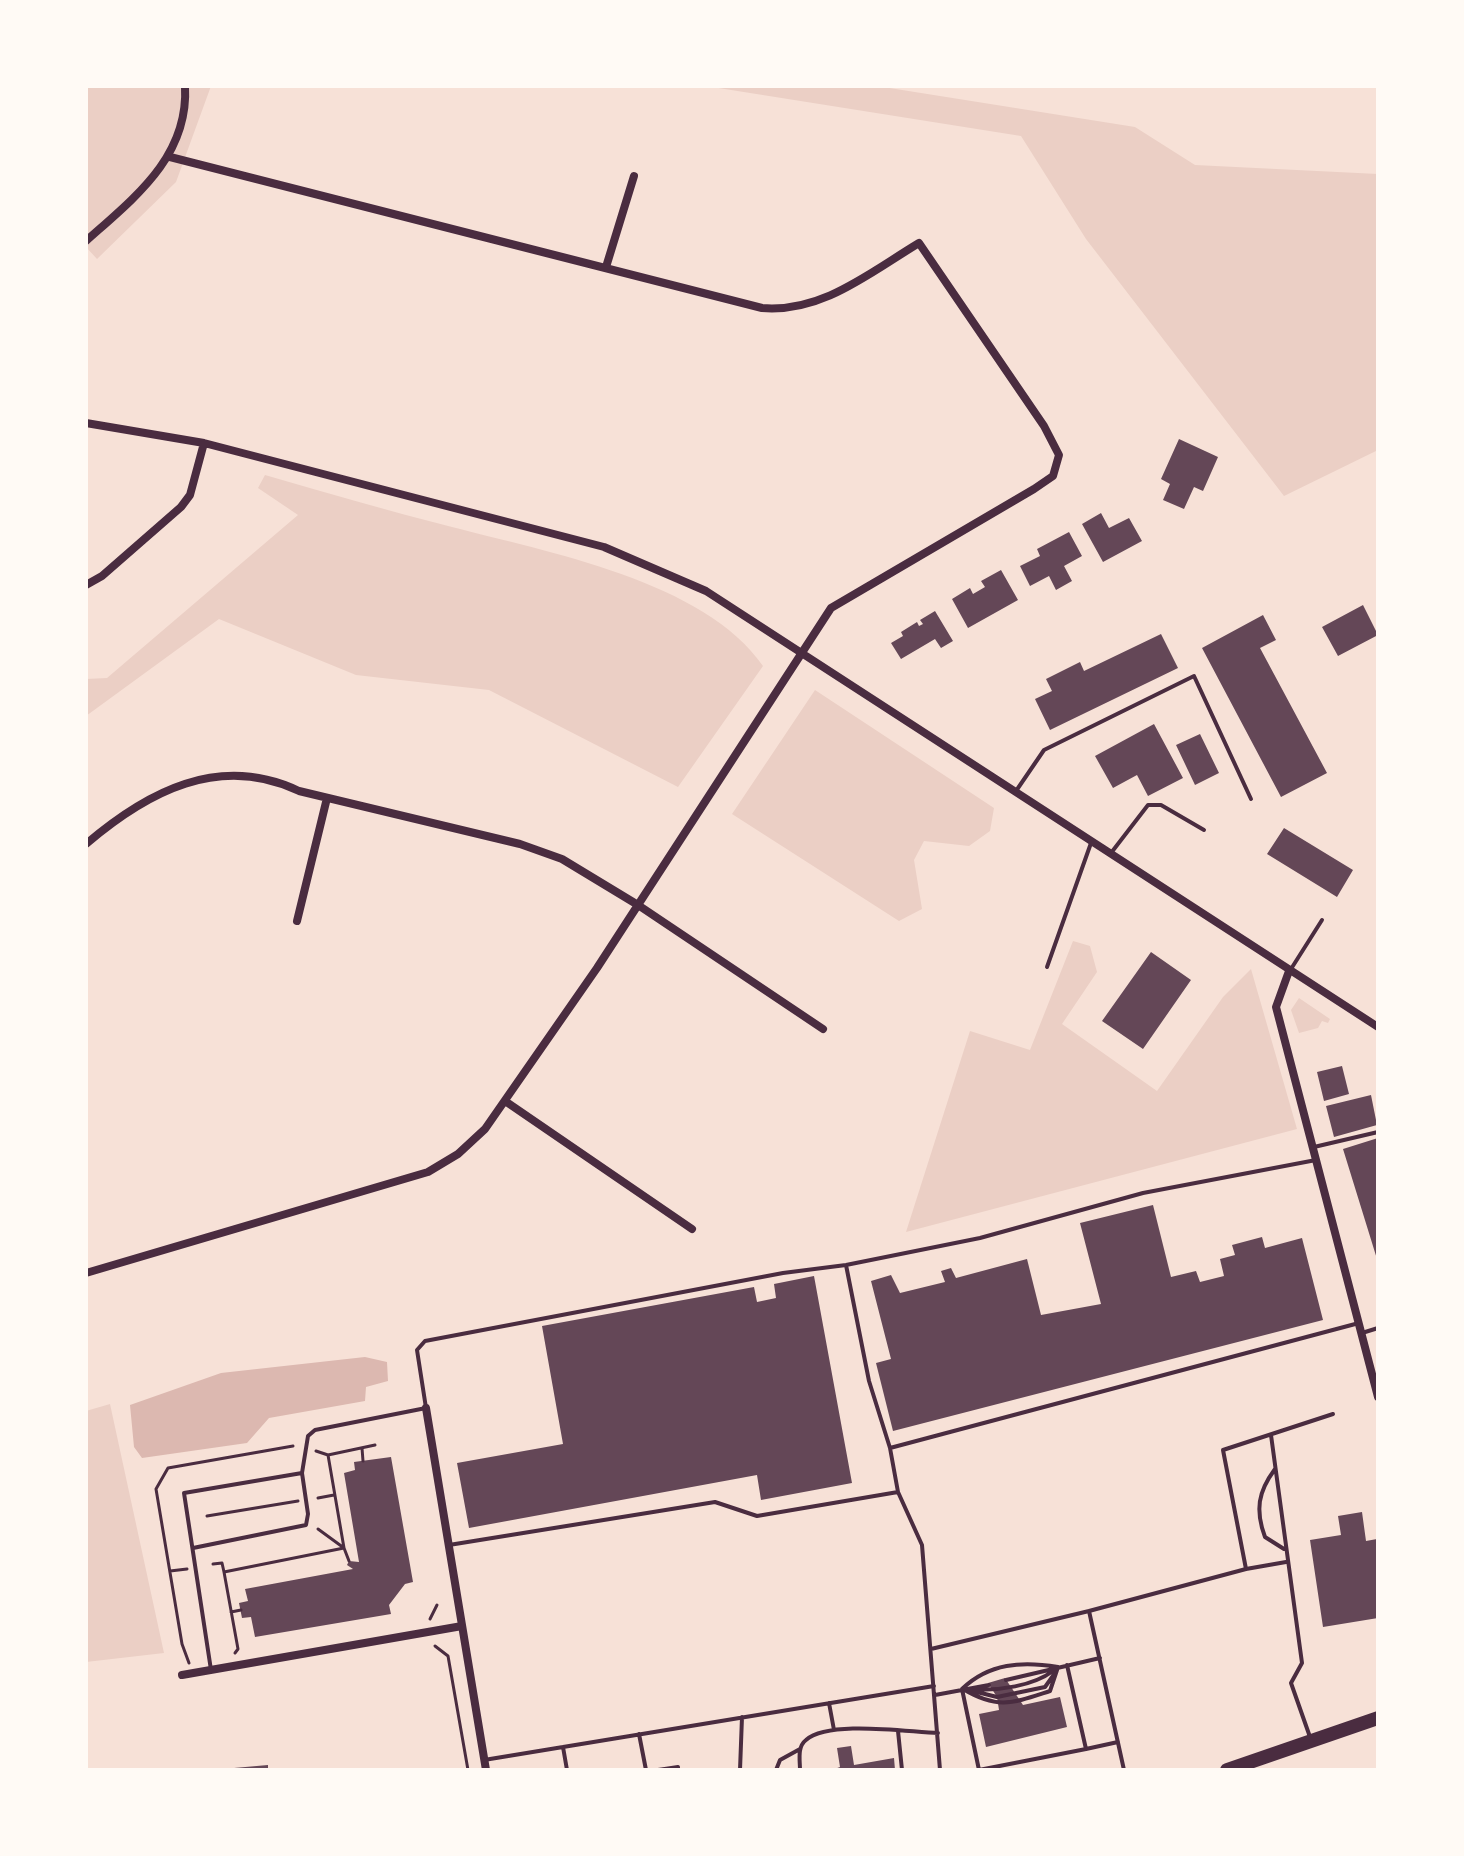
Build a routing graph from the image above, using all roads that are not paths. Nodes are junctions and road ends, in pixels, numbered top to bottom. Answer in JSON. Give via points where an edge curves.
{"nodes":[{"id":1,"x":185,"y":86,"type":"edge"},
{"id":2,"x":170,"y":157,"type":"junction"},
{"id":3,"x":634,"y":176,"type":"dead end"},
{"id":4,"x":86,"y":241,"type":"edge"},
{"id":5,"x":606,"y":267,"type":"junction"},
{"id":6,"x":86,"y":423,"type":"edge"},
{"id":7,"x":204,"y":443,"type":"junction"},
{"id":8,"x":86,"y":585,"type":"edge"},
{"id":9,"x":804,"y":652,"type":"junction"},
{"id":10,"x":1016,"y":791,"type":"junction"},
{"id":11,"x":327,"y":798,"type":"junction"},
{"id":12,"x":1251,"y":799,"type":"dead end"},
{"id":13,"x":1204,"y":830,"type":"dead end"},
{"id":14,"x":1092,"y":841,"type":"junction"},
{"id":15,"x":86,"y":844,"type":"edge"},
{"id":16,"x":1111,"y":853,"type":"junction"},
{"id":17,"x":638,"y":905,"type":"junction"},
{"id":18,"x":1322,"y":920,"type":"dead end"},
{"id":19,"x":297,"y":921,"type":"dead end"},
{"id":20,"x":1047,"y":967,"type":"dead end"},
{"id":21,"x":1289,"y":971,"type":"junction"},
{"id":22,"x":1378,"y":1027,"type":"edge"},
{"id":23,"x":823,"y":1029,"type":"dead end"},
{"id":24,"x":505,"y":1101,"type":"junction"},
{"id":25,"x":1378,"y":1132,"type":"edge"},
{"id":26,"x":1313,"y":1148,"type":"junction"},
{"id":27,"x":1317,"y":1160,"type":"junction"},
{"id":28,"x":692,"y":1229,"type":"dead end"},
{"id":29,"x":846,"y":1265,"type":"junction"},
{"id":30,"x":86,"y":1273,"type":"edge"},
{"id":31,"x":1360,"y":1323,"type":"junction"},
{"id":32,"x":1378,"y":1328,"type":"edge"},
{"id":33,"x":1362,"y":1333,"type":"junction"},
{"id":34,"x":1378,"y":1397,"type":"edge"},
{"id":35,"x":426,"y":1408,"type":"junction"},
{"id":36,"x":1333,"y":1414,"type":"dead end"},
{"id":37,"x":1271,"y":1435,"type":"junction"},
{"id":38,"x":890,"y":1448,"type":"junction"},
{"id":39,"x":1275,"y":1469,"type":"junction"},
{"id":40,"x":302,"y":1473,"type":"junction"},
{"id":41,"x":898,"y":1492,"type":"junction"},
{"id":42,"x":449,"y":1545,"type":"junction"},
{"id":43,"x":193,"y":1548,"type":"junction"},
{"id":44,"x":1284,"y":1549,"type":"junction"},
{"id":45,"x":1286,"y":1562,"type":"junction"},
{"id":46,"x":1246,"y":1569,"type":"junction"},
{"id":47,"x":1089,"y":1611,"type":"junction"},
{"id":48,"x":462,"y":1626,"type":"junction"},
{"id":49,"x":931,"y":1649,"type":"junction"},
{"id":50,"x":1100,"y":1658,"type":"junction"},
{"id":51,"x":1067,"y":1665,"type":"junction"},
{"id":52,"x":1058,"y":1667,"type":"junction"},
{"id":53,"x":211,"y":1670,"type":"junction"},
{"id":54,"x":182,"y":1675,"type":"dead end"},
{"id":55,"x":1006,"y":1680,"type":"dead end"},
{"id":56,"x":989,"y":1685,"type":"dead end"},
{"id":57,"x":934,"y":1686,"type":"junction"},
{"id":58,"x":962,"y":1689,"type":"junction"},
{"id":59,"x":935,"y":1695,"type":"junction"},
{"id":60,"x":829,"y":1703,"type":"junction"},
{"id":61,"x":742,"y":1717,"type":"junction"},
{"id":62,"x":1377,"y":1722,"type":"edge"},
{"id":63,"x":834,"y":1730,"type":"junction"},
{"id":64,"x":898,"y":1731,"type":"junction"},
{"id":65,"x":938,"y":1733,"type":"junction"},
{"id":66,"x":639,"y":1734,"type":"junction"},
{"id":67,"x":1118,"y":1742,"type":"junction"},
{"id":68,"x":1312,"y":1743,"type":"junction"},
{"id":69,"x":563,"y":1747,"type":"junction"},
{"id":70,"x":800,"y":1749,"type":"junction"},
{"id":71,"x":1086,"y":1749,"type":"junction"},
{"id":72,"x":484,"y":1760,"type":"junction"},
{"id":73,"x":1262,"y":1765,"type":"edge"},
{"id":74,"x":486,"y":1770,"type":"edge"},
{"id":75,"x":567,"y":1770,"type":"edge"},
{"id":76,"x":646,"y":1770,"type":"edge"},
{"id":77,"x":658,"y":1770,"type":"edge"},
{"id":78,"x":678,"y":1770,"type":"edge"},
{"id":79,"x":740,"y":1770,"type":"edge"},
{"id":80,"x":776,"y":1770,"type":"edge"},
{"id":81,"x":800,"y":1770,"type":"edge"},
{"id":82,"x":902,"y":1770,"type":"edge"},
{"id":83,"x":940,"y":1770,"type":"edge"},
{"id":84,"x":979,"y":1770,"type":"edge"},
{"id":85,"x":1124,"y":1770,"type":"edge"},
{"id":86,"x":1227,"y":1770,"type":"edge"}],
"edges":[{"from":1,"to":2,"type":"street","via":[[186,107]]},
{"from":2,"to":4,"type":"street"},
{"from":2,"to":5,"type":"street"},
{"from":3,"to":5,"type":"street"},
{"from":5,"to":9,"type":"street","via":[[762,308],[794,308],[824,300],[919,243],[1059,455],[1053,476],[843,597]]},
{"from":6,"to":7,"type":"street"},
{"from":7,"to":8,"type":"street","via":[[190,495],[181,507]]},
{"from":7,"to":9,"type":"street","via":[[604,547],[706,591]]},
{"from":9,"to":10,"type":"street"},
{"from":9,"to":17,"type":"street"},
{"from":10,"to":12,"type":"lane","via":[[1044,750],[1194,676]]},
{"from":10,"to":14,"type":"street"},
{"from":11,"to":15,"type":"street","via":[[254,779],[197,779],[147,799]]},
{"from":11,"to":17,"type":"street","via":[[535,849],[562,859]]},
{"from":11,"to":19,"type":"street"},
{"from":13,"to":16,"type":"lane","via":[[1161,805],[1148,805]]},
{"from":14,"to":16,"type":"street"},
{"from":14,"to":20,"type":"lane"},
{"from":16,"to":21,"type":"street"},
{"from":17,"to":23,"type":"street"},
{"from":17,"to":24,"type":"street"},
{"from":18,"to":21,"type":"lane"},
{"from":21,"to":22,"type":"street"},
{"from":21,"to":26,"type":"street","via":[[1276,1007]]},
{"from":24,"to":28,"type":"street"},
{"from":24,"to":30,"type":"street","via":[[473,1142],[428,1172]]},
{"from":25,"to":26,"type":"lane"},
{"from":26,"to":27,"type":"street"},
{"from":27,"to":29,"type":"lane","via":[[1143,1193],[980,1238]]},
{"from":27,"to":31,"type":"street"},
{"from":29,"to":35,"type":"lane","via":[[425,1341],[417,1350]]},
{"from":29,"to":38,"type":"lane","via":[[869,1381]]},
{"from":31,"to":33,"type":"street"},
{"from":31,"to":38,"type":"lane"},
{"from":32,"to":33,"type":"lane"},
{"from":33,"to":34,"type":"street"},
{"from":35,"to":40,"type":"lane","via":[[315,1430],[308,1436]]},
{"from":35,"to":42,"type":"street"},
{"from":36,"to":37,"type":"lane"},
{"from":37,"to":39,"type":"lane"},
{"from":37,"to":46,"type":"lane","via":[[1223,1450]]},
{"from":38,"to":41,"type":"lane"},
{"from":39,"to":44,"type":"lane"},
{"from":39,"to":44,"type":"lane","via":[[1258,1497],[1265,1537]]},
{"from":40,"to":43,"type":"lane","via":[[306,1525]]},
{"from":40,"to":43,"type":"lane","via":[[184,1493]]},
{"from":41,"to":42,"type":"lane","via":[[757,1516],[715,1502]]},
{"from":41,"to":49,"type":"lane","via":[[922,1545]]},
{"from":42,"to":48,"type":"street"},
{"from":43,"to":53,"type":"lane"},
{"from":44,"to":45,"type":"lane"},
{"from":45,"to":46,"type":"lane"},
{"from":45,"to":68,"type":"lane","via":[[1302,1663],[1291,1683]]},
{"from":46,"to":47,"type":"lane"},
{"from":47,"to":49,"type":"lane"},
{"from":47,"to":50,"type":"lane"},
{"from":48,"to":53,"type":"street"},
{"from":48,"to":72,"type":"street"},
{"from":49,"to":57,"type":"lane"},
{"from":50,"to":51,"type":"lane"},
{"from":50,"to":67,"type":"lane"},
{"from":51,"to":52,"type":"lane"},
{"from":51,"to":71,"type":"lane"},
{"from":52,"to":55,"type":"lane"},
{"from":52,"to":58,"type":"lane","via":[[1046,1677],[992,1691]]},
{"from":52,"to":58,"type":"lane","via":[[1026,1662],[979,1673]]},
{"from":52,"to":58,"type":"lane","via":[[1045,1687],[997,1697]]},
{"from":53,"to":54,"type":"street"},
{"from":56,"to":58,"type":"lane"},
{"from":57,"to":59,"type":"lane"},
{"from":57,"to":60,"type":"lane"},
{"from":58,"to":59,"type":"lane"},
{"from":58,"to":84,"type":"lane"},
{"from":59,"to":65,"type":"lane"},
{"from":60,"to":61,"type":"lane"},
{"from":60,"to":63,"type":"lane"},
{"from":61,"to":66,"type":"lane"},
{"from":61,"to":79,"type":"lane"},
{"from":62,"to":68,"type":"main road"},
{"from":63,"to":64,"type":"lane"},
{"from":63,"to":70,"type":"lane","via":[[806,1739]]},
{"from":64,"to":65,"type":"lane"},
{"from":64,"to":82,"type":"lane"},
{"from":65,"to":83,"type":"lane"},
{"from":66,"to":69,"type":"lane"},
{"from":66,"to":76,"type":"lane"},
{"from":67,"to":71,"type":"lane"},
{"from":67,"to":85,"type":"lane"},
{"from":68,"to":73,"type":"main road"},
{"from":69,"to":72,"type":"lane"},
{"from":69,"to":75,"type":"lane"},
{"from":70,"to":80,"type":"lane","via":[[780,1760]]},
{"from":70,"to":81,"type":"lane"},
{"from":71,"to":84,"type":"lane"},
{"from":72,"to":74,"type":"street"},
{"from":73,"to":86,"type":"main road"},
{"from":77,"to":78,"type":"lane"}]}
